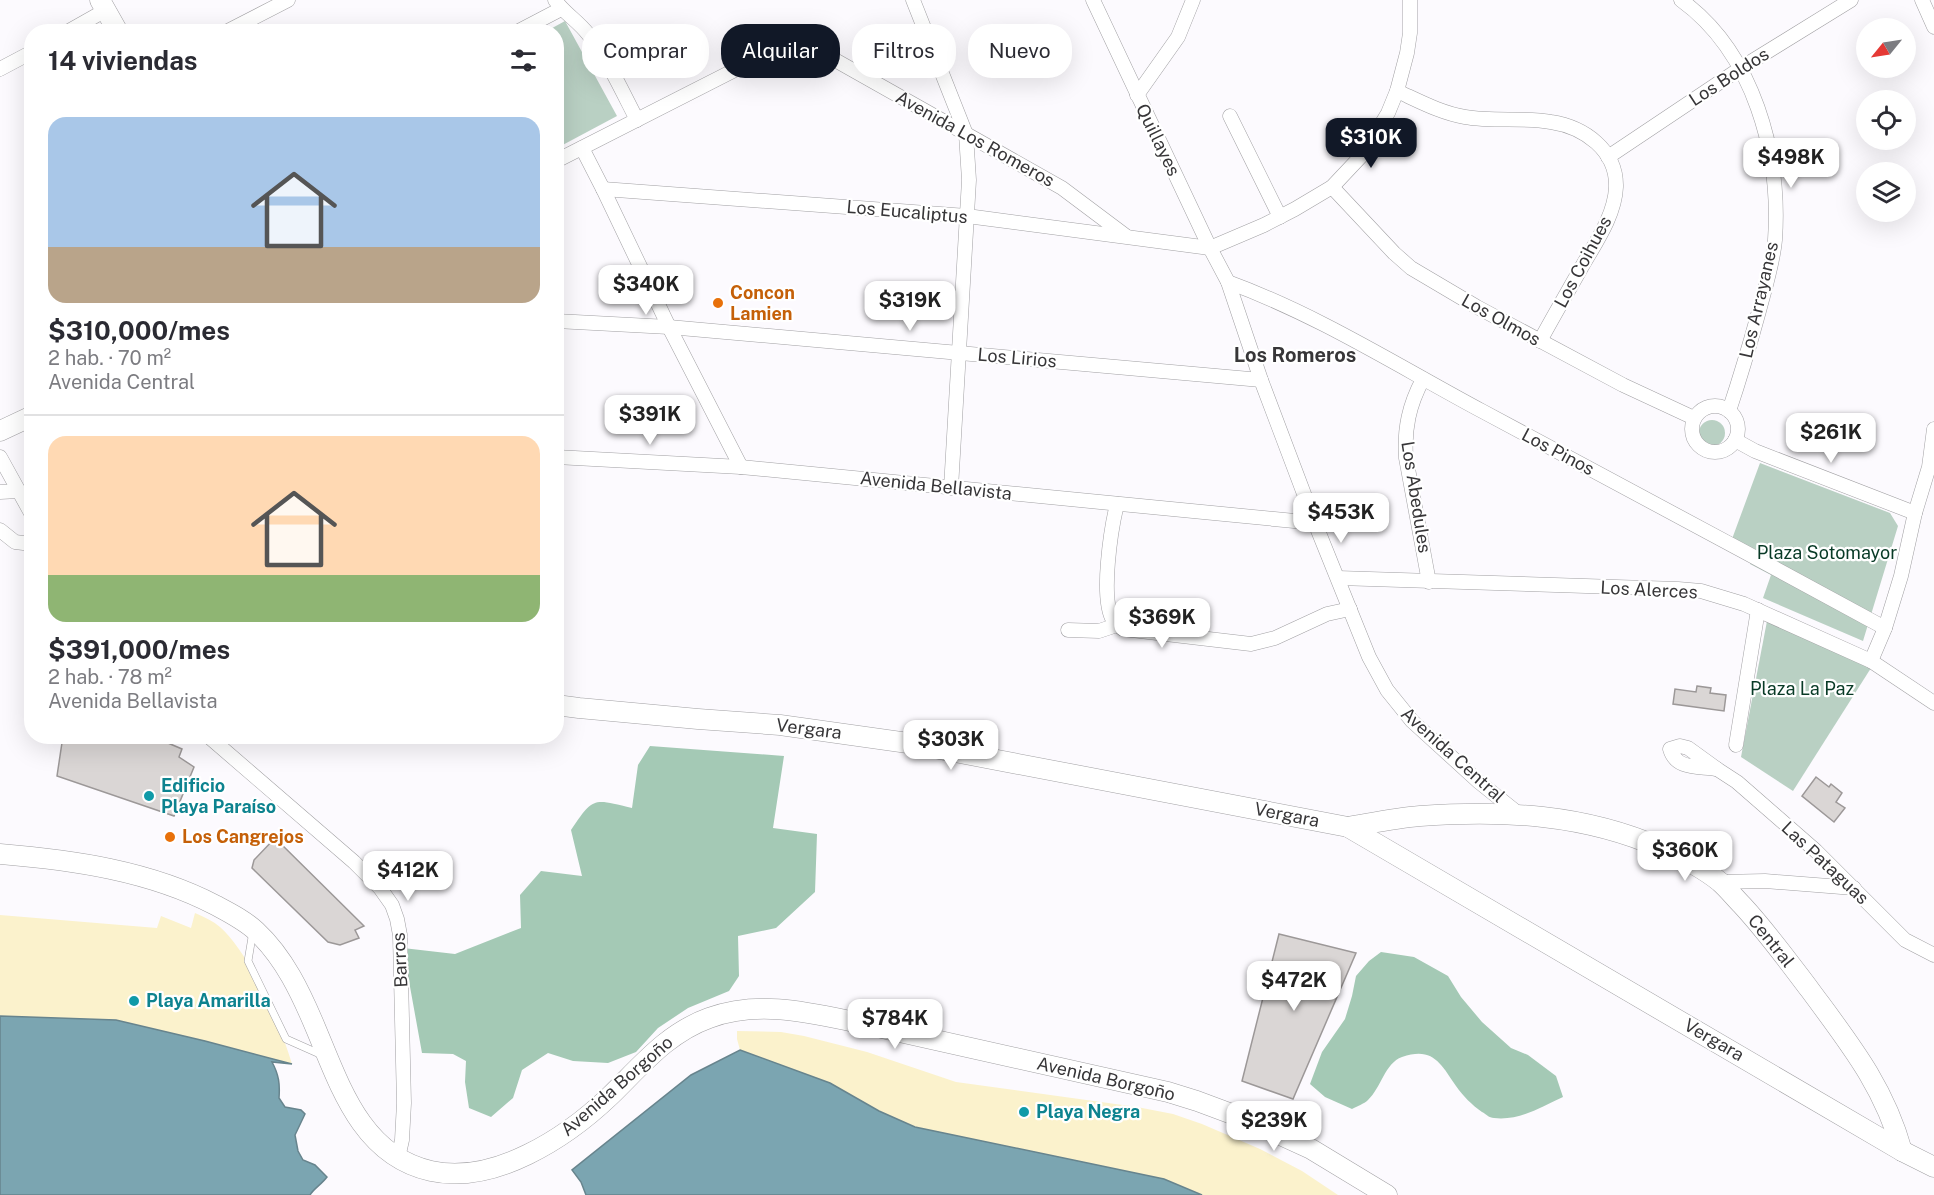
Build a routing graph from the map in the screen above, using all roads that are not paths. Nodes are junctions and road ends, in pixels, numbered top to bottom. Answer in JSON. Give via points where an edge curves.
{"nodes":[{"id":1,"x":288,"y":0,"type":"edge"},
{"id":2,"x":913,"y":0,"type":"edge"},
{"id":3,"x":1093,"y":0,"type":"edge"},
{"id":4,"x":1193,"y":0,"type":"edge"},
{"id":5,"x":1410,"y":0,"type":"edge"},
{"id":6,"x":1682,"y":0,"type":"edge"},
{"id":7,"x":1851,"y":0,"type":"edge"},
{"id":8,"x":1922,"y":0,"type":"edge"},
{"id":9,"x":558,"y":4,"type":"edge"},
{"id":10,"x":103,"y":5,"type":"edge"},
{"id":11,"x":78,"y":24,"type":"edge"},
{"id":12,"x":114,"y":24,"type":"edge"},
{"id":13,"x":242,"y":24,"type":"edge"},
{"id":14,"x":529,"y":24,"type":"edge"},
{"id":15,"x":1934,"y":27,"type":"edge"},
{"id":16,"x":24,"y":56,"type":"edge"},
{"id":17,"x":1741,"y":68,"type":"junction"},
{"id":18,"x":0,"y":69,"type":"edge"},
{"id":19,"x":1397,"y":91,"type":"junction"},
{"id":20,"x":1137,"y":95,"type":"junction"},
{"id":21,"x":1230,"y":116,"type":"dead end"},
{"id":22,"x":638,"y":120,"type":"junction"},
{"id":23,"x":966,"y":134,"type":"junction"},
{"id":24,"x":582,"y":148,"type":"junction"},
{"id":25,"x":564,"y":156,"type":"edge"},
{"id":26,"x":1608,"y":157,"type":"junction"},
{"id":27,"x":1332,"y":187,"type":"junction"},
{"id":28,"x":603,"y":189,"type":"junction"},
{"id":29,"x":967,"y":216,"type":"junction"},
{"id":30,"x":1280,"y":217,"type":"junction"},
{"id":31,"x":1127,"y":237,"type":"junction"},
{"id":32,"x":1210,"y":248,"type":"junction"},
{"id":33,"x":1228,"y":282,"type":"junction"},
{"id":34,"x":564,"y":321,"type":"edge"},
{"id":35,"x":669,"y":327,"type":"junction"},
{"id":36,"x":1540,"y":341,"type":"junction"},
{"id":37,"x":958,"y":352,"type":"junction"},
{"id":38,"x":1423,"y":379,"type":"junction"},
{"id":39,"x":1261,"y":380,"type":"junction"},
{"id":40,"x":1729,"y":411,"type":"junction"},
{"id":41,"x":1694,"y":418,"type":"junction"},
{"id":42,"x":24,"y":420,"type":"edge"},
{"id":43,"x":1934,"y":429,"type":"edge"},
{"id":44,"x":0,"y":431,"type":"edge"},
{"id":45,"x":1735,"y":440,"type":"junction"},
{"id":46,"x":0,"y":457,"type":"edge"},
{"id":47,"x":564,"y":457,"type":"edge"},
{"id":48,"x":741,"y":467,"type":"junction"},
{"id":49,"x":1931,"y":468,"type":"edge"},
{"id":50,"x":951,"y":488,"type":"junction"},
{"id":51,"x":19,"y":490,"type":"junction"},
{"id":52,"x":0,"y":492,"type":"edge"},
{"id":53,"x":24,"y":500,"type":"edge"},
{"id":54,"x":1117,"y":504,"type":"junction"},
{"id":55,"x":1915,"y":513,"type":"junction"},
{"id":56,"x":1315,"y":523,"type":"junction"},
{"id":57,"x":0,"y":530,"type":"edge"},
{"id":58,"x":24,"y":543,"type":"edge"},
{"id":59,"x":1338,"y":578,"type":"junction"},
{"id":60,"x":1430,"y":582,"type":"junction"},
{"id":61,"x":1350,"y":609,"type":"junction"},
{"id":62,"x":1758,"y":610,"type":"junction"},
{"id":63,"x":1117,"y":625,"type":"junction"},
{"id":64,"x":1885,"y":628,"type":"junction"},
{"id":65,"x":1068,"y":630,"type":"dead end"},
{"id":66,"x":1871,"y":661,"type":"junction"},
{"id":67,"x":1934,"y":703,"type":"edge"},
{"id":68,"x":564,"y":706,"type":"edge"},
{"id":69,"x":217,"y":744,"type":"edge"},
{"id":70,"x":1736,"y":745,"type":"dead end"},
{"id":71,"x":1717,"y":769,"type":"dead end"},
{"id":72,"x":1518,"y":814,"type":"junction"},
{"id":73,"x":1348,"y":826,"type":"junction"},
{"id":74,"x":0,"y":854,"type":"edge"},
{"id":75,"x":1720,"y":882,"type":"junction"},
{"id":76,"x":1854,"y":888,"type":"junction"},
{"id":77,"x":254,"y":929,"type":"junction"},
{"id":78,"x":1934,"y":955,"type":"edge"},
{"id":79,"x":328,"y":1058,"type":"junction"},
{"id":80,"x":1902,"y":1150,"type":"junction"},
{"id":81,"x":398,"y":1158,"type":"junction"},
{"id":82,"x":1934,"y":1167,"type":"edge"},
{"id":83,"x":1387,"y":1195,"type":"edge"}],
"edges":[{"from":1,"to":13,"type":"street"},
{"from":2,"to":23,"type":"street"},
{"from":3,"to":20,"type":"street","name":"Quillayes"},
{"from":4,"to":20,"type":"street","via":[[1178,37]]},
{"from":5,"to":19,"type":"street","via":[[1408,43]]},
{"from":6,"to":17,"type":"street","name":"Los Arrayanes","via":[[1717,33]]},
{"from":7,"to":17,"type":"street","name":"Los Boldos"},
{"from":8,"to":15,"type":"street"},
{"from":9,"to":14,"type":"street"},
{"from":9,"to":22,"type":"street","via":[[594,43]]},
{"from":10,"to":11,"type":"street"},
{"from":10,"to":12,"type":"street"},
{"from":16,"to":18,"type":"street"},
{"from":17,"to":26,"type":"street","name":"Los Boldos"},
{"from":17,"to":40,"type":"street","name":"Los Arrayanes","via":[[1755,100],[1771,157],[1776,195],[1775,242]]},
{"from":19,"to":26,"type":"street","name":"Los Coihues","via":[[1465,117],[1518,118],[1564,125],[1585,133]]},
{"from":19,"to":27,"type":"street","via":[[1364,153]]},
{"from":20,"to":32,"type":"street","name":"Quillayes"},
{"from":21,"to":30,"type":"street"},
{"from":22,"to":23,"type":"street","name":"Avenida Los Romeros","via":[[770,52],[799,45],[825,55]]},
{"from":22,"to":24,"type":"street","name":"Avenida Los Romeros"},
{"from":23,"to":29,"type":"street"},
{"from":23,"to":31,"type":"street","name":"Avenida Los Romeros","via":[[1062,188]]},
{"from":24,"to":25,"type":"street","name":"Avenida Los Romeros"},
{"from":24,"to":28,"type":"street"},
{"from":26,"to":36,"type":"street","name":"Los Coihues","via":[[1616,189],[1609,217]]},
{"from":27,"to":30,"type":"street"},
{"from":27,"to":36,"type":"street","name":"Los Olmos","via":[[1411,268]]},
{"from":28,"to":29,"type":"street","name":"Los Eucaliptus"},
{"from":28,"to":35,"type":"street"},
{"from":29,"to":31,"type":"street","name":"Los Eucaliptus"},
{"from":29,"to":37,"type":"street"},
{"from":30,"to":32,"type":"street"},
{"from":31,"to":32,"type":"street","name":"Los Eucaliptus"},
{"from":32,"to":33,"type":"street","name":"Avenida Central"},
{"from":33,"to":38,"type":"street","name":"Los Pinos","via":[[1324,323]]},
{"from":33,"to":39,"type":"street","name":"Avenida Central"},
{"from":34,"to":35,"type":"street","name":"Los Lirios"},
{"from":35,"to":37,"type":"street","name":"Los Lirios"},
{"from":35,"to":48,"type":"street"},
{"from":36,"to":41,"type":"street","name":"Los Olmos"},
{"from":37,"to":39,"type":"street","name":"Los Lirios"},
{"from":37,"to":50,"type":"street"},
{"from":38,"to":60,"type":"street","name":"Los Abedules","via":[[1409,411],[1405,442]]},
{"from":38,"to":64,"type":"street","name":"Los Pinos"},
{"from":39,"to":56,"type":"street","name":"Avenida Central"},
{"from":40,"to":41,"type":"street","via":[[1710,406]]},
{"from":40,"to":45,"type":"street","via":[[1737,424]]},
{"from":41,"to":45,"type":"street","via":[[1694,440],[1704,450],[1718,452]]},
{"from":42,"to":44,"type":"street"},
{"from":43,"to":49,"type":"street"},
{"from":45,"to":55,"type":"street"},
{"from":46,"to":51,"type":"street"},
{"from":47,"to":48,"type":"street","name":"Avenida Bellavista"},
{"from":48,"to":50,"type":"street","name":"Avenida Bellavista"},
{"from":49,"to":55,"type":"street"},
{"from":50,"to":54,"type":"street","name":"Avenida Bellavista"},
{"from":51,"to":52,"type":"street"},
{"from":51,"to":53,"type":"street"},
{"from":54,"to":56,"type":"street","name":"Avenida Bellavista"},
{"from":54,"to":63,"type":"street","via":[[1110,532],[1107,598]]},
{"from":55,"to":64,"type":"street"},
{"from":56,"to":59,"type":"street","name":"Avenida Central"},
{"from":57,"to":58,"type":"street","via":[[15,542]]},
{"from":59,"to":60,"type":"street","name":"Los Alerces"},
{"from":59,"to":61,"type":"street","name":"Avenida Central"},
{"from":60,"to":62,"type":"street","name":"Los Alerces","via":[[1678,589],[1722,597]]},
{"from":61,"to":63,"type":"street","via":[[1251,644]]},
{"from":61,"to":72,"type":"street","name":"Avenida Central","via":[[1369,657],[1398,705]]},
{"from":62,"to":66,"type":"street","name":"Los Alerces"},
{"from":62,"to":70,"type":"street"},
{"from":63,"to":65,"type":"street","via":[[1099,631]]},
{"from":64,"to":66,"type":"street"},
{"from":66,"to":67,"type":"street","name":"Los Alerces"},
{"from":68,"to":73,"type":"street","name":"Vergara","via":[[780,725],[908,743]]},
{"from":69,"to":81,"type":"street","name":"Barros","via":[[354,862],[392,905],[400,935],[404,1067]]},
{"from":71,"to":76,"type":"street","name":"Las Pataguas","via":[[1737,782]]},
{"from":72,"to":73,"type":"street","name":"Central","via":[[1419,816]]},
{"from":72,"to":75,"type":"street","name":"Central","via":[[1564,819],[1615,831],[1669,852]]},
{"from":73,"to":80,"type":"street","name":"Vergara"},
{"from":74,"to":77,"type":"street","name":"Avenida Borgoño","via":[[99,867],[153,880],[198,896]]},
{"from":75,"to":76,"type":"street","via":[[1766,881]]},
{"from":75,"to":80,"type":"street","name":"Central","via":[[1766,932],[1869,1072],[1890,1113]]},
{"from":76,"to":78,"type":"street","name":"Las Pataguas","via":[[1905,940]]},
{"from":77,"to":79,"type":"street","name":"Avenida Borgoño","via":[[287,969]]},
{"from":77,"to":79,"type":"lane","via":[[248,961],[286,1040]]},
{"from":79,"to":81,"type":"street","name":"Avenida Borgoño","via":[[363,1126]]},
{"from":80,"to":82,"type":"street","name":"Vergara"},
{"from":81,"to":83,"type":"street","name":"Avenida Borgoño","via":[[430,1171],[448,1173],[502,1165],[575,1127],[678,1033],[728,1012],[771,1009],[803,1011],[1178,1095],[1291,1139]]}]}
